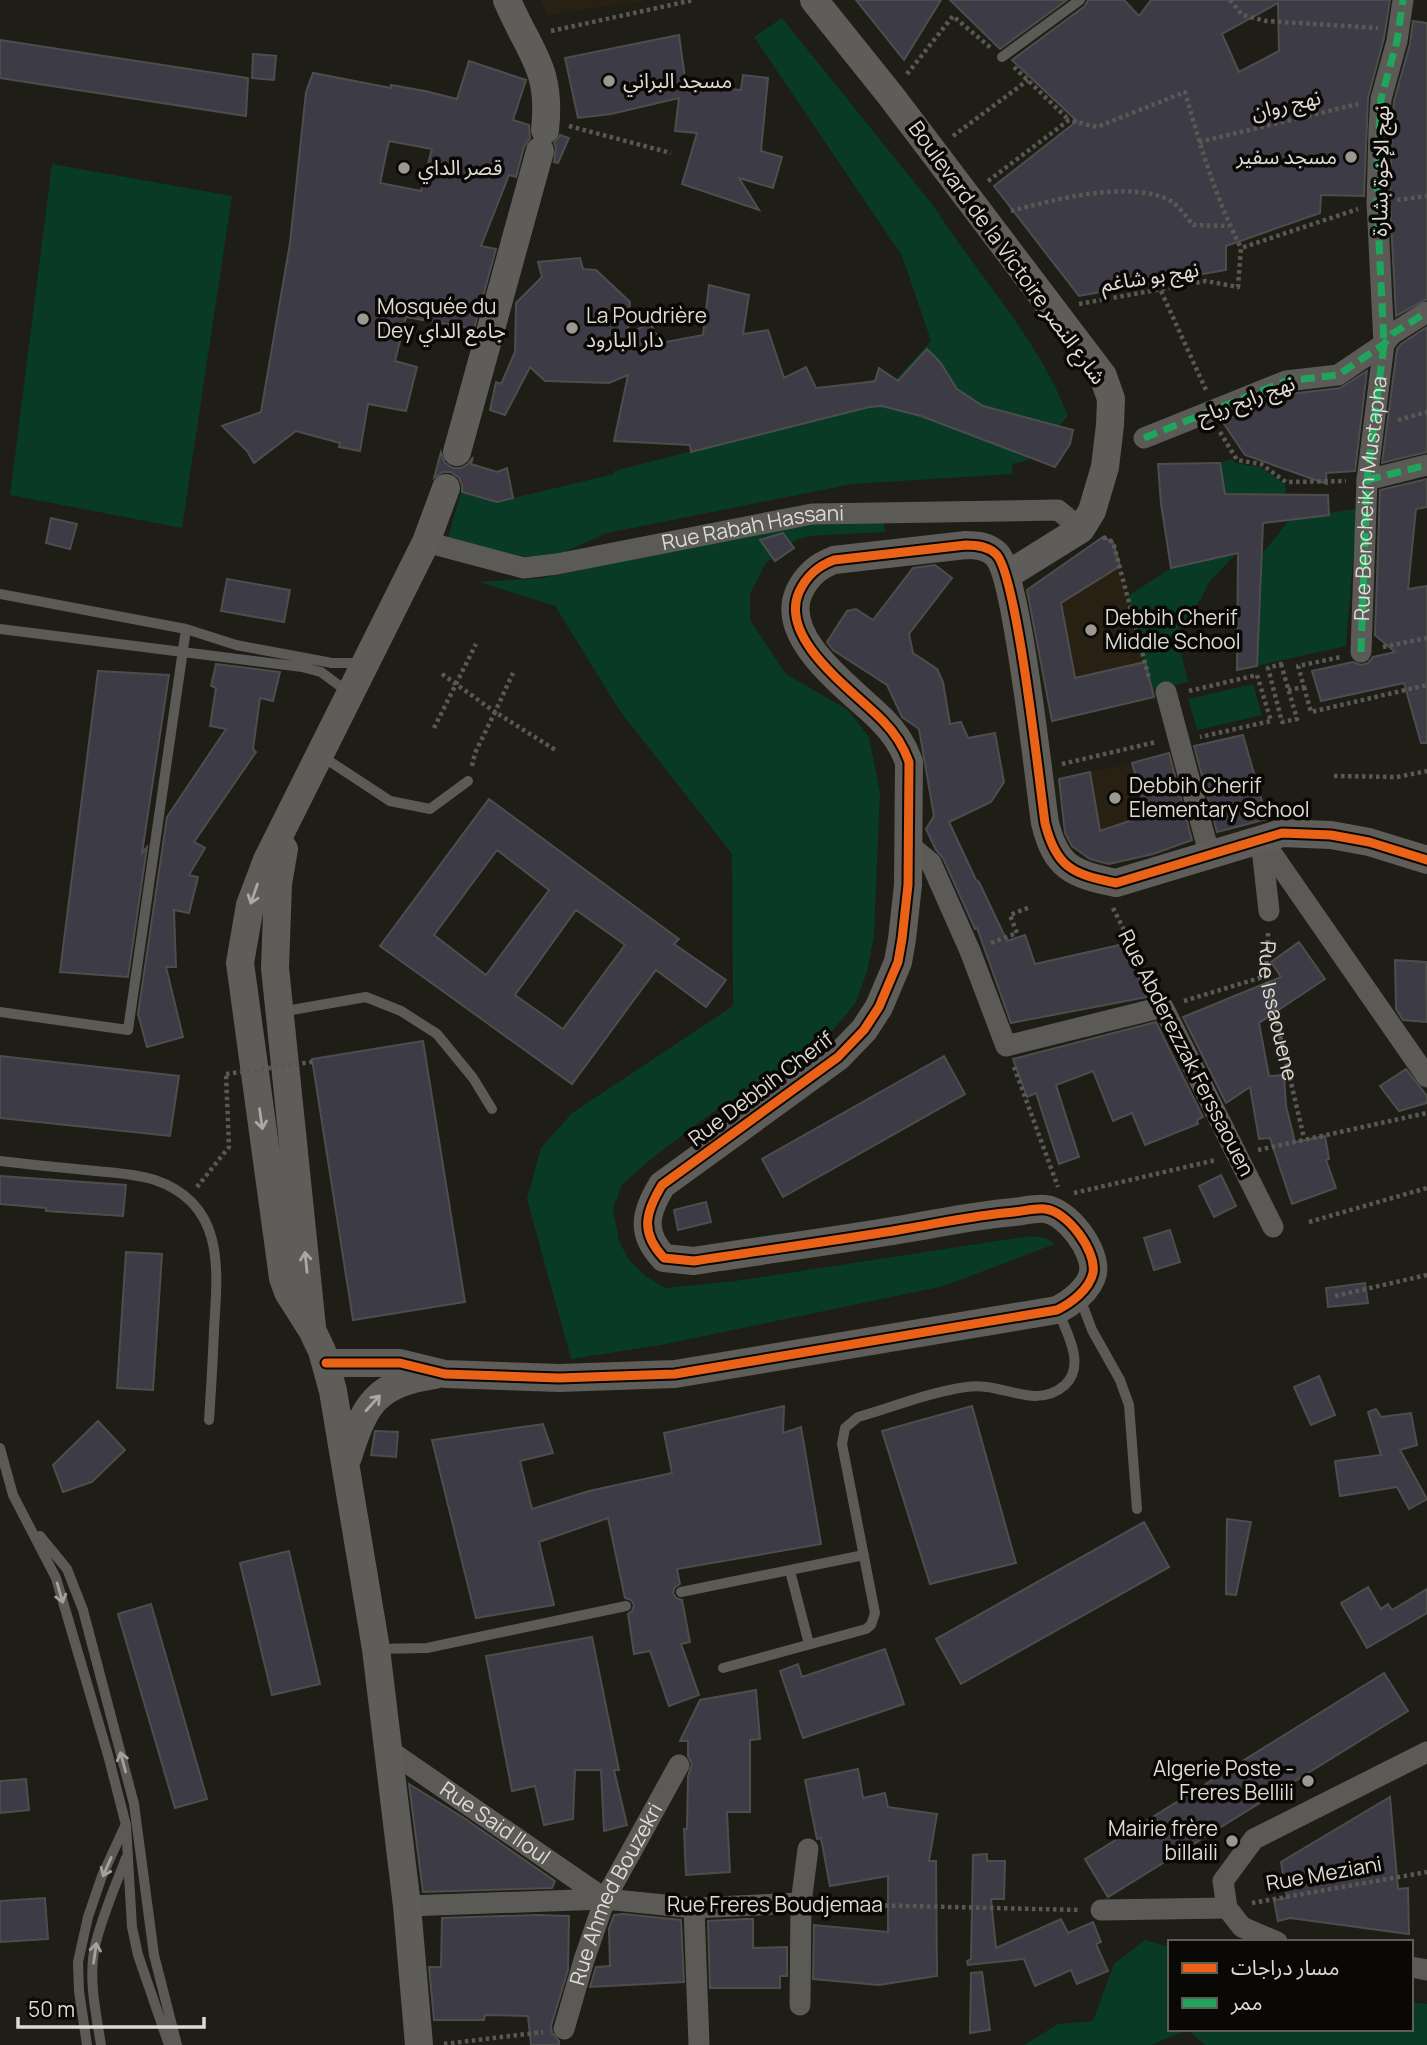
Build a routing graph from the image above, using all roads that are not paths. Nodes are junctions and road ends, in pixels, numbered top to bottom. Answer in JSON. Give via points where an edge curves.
{"nodes":[{"id":1,"x":507,"y":0,"type":"edge"},
{"id":2,"x":814,"y":0,"type":"edge"},
{"id":3,"x":1080,"y":0,"type":"edge"},
{"id":4,"x":1403,"y":0,"type":"edge"},
{"id":5,"x":1002,"y":57,"type":"road end"},
{"id":6,"x":1427,"y":312,"type":"edge"},
{"id":7,"x":1384,"y":344,"type":"junction"},
{"id":8,"x":1144,"y":439,"type":"dead end"},
{"id":9,"x":457,"y":452,"type":"dead end"},
{"id":10,"x":1427,"y":465,"type":"edge"},
{"id":11,"x":1367,"y":480,"type":"junction"},
{"id":12,"x":446,"y":488,"type":"dead end"},
{"id":13,"x":1081,"y":530,"type":"junction"},
{"id":14,"x":426,"y":542,"type":"junction"},
{"id":15,"x":1007,"y":575,"type":"junction"},
{"id":16,"x":0,"y":593,"type":"edge"},
{"id":17,"x":0,"y":629,"type":"edge"},
{"id":18,"x":186,"y":629,"type":"junction"},
{"id":19,"x":183,"y":652,"type":"junction"},
{"id":20,"x":1361,"y":652,"type":"road end"},
{"id":21,"x":366,"y":663,"type":"junction"},
{"id":22,"x":1159,"y":691,"type":"road end"},
{"id":23,"x":351,"y":694,"type":"junction"},
{"id":24,"x":320,"y":755,"type":"junction"},
{"id":25,"x":468,"y":781,"type":"dead end"},
{"id":26,"x":292,"y":810,"type":"junction"},
{"id":27,"x":1261,"y":838,"type":"junction"},
{"id":28,"x":909,"y":845,"type":"junction"},
{"id":29,"x":1209,"y":853,"type":"junction"},
{"id":30,"x":1427,"y":860,"type":"edge"},
{"id":31,"x":1269,"y":911,"type":"road end"},
{"id":32,"x":0,"y":1012,"type":"edge"},
{"id":33,"x":280,"y":1012,"type":"junction"},
{"id":34,"x":1427,"y":1077,"type":"edge"},
{"id":35,"x":492,"y":1110,"type":"dead end"},
{"id":36,"x":0,"y":1161,"type":"edge"},
{"id":37,"x":1273,"y":1227,"type":"dead end"},
{"id":38,"x":1068,"y":1303,"type":"junction"},
{"id":39,"x":312,"y":1330,"type":"junction"},
{"id":40,"x":326,"y":1363,"type":"junction"},
{"id":41,"x":445,"y":1374,"type":"junction"},
{"id":42,"x":209,"y":1420,"type":"dead end"},
{"id":43,"x":0,"y":1448,"type":"edge"},
{"id":44,"x":346,"y":1464,"type":"junction"},
{"id":45,"x":1137,"y":1509,"type":"dead end"},
{"id":46,"x":19,"y":1510,"type":"junction"},
{"id":47,"x":864,"y":1555,"type":"junction"},
{"id":48,"x":790,"y":1571,"type":"junction"},
{"id":49,"x":681,"y":1592,"type":"dead end"},
{"id":50,"x":626,"y":1606,"type":"dead end"},
{"id":51,"x":809,"y":1644,"type":"junction"},
{"id":52,"x":376,"y":1649,"type":"junction"},
{"id":53,"x":723,"y":1668,"type":"dead end"},
{"id":54,"x":387,"y":1749,"type":"junction"},
{"id":55,"x":1427,"y":1752,"type":"edge"},
{"id":56,"x":679,"y":1765,"type":"dead end"},
{"id":57,"x":134,"y":1804,"type":"junction"},
{"id":58,"x":126,"y":1825,"type":"junction"},
{"id":59,"x":139,"y":1829,"type":"junction"},
{"id":60,"x":808,"y":1849,"type":"dead end"},
{"id":61,"x":129,"y":1852,"type":"junction"},
{"id":62,"x":604,"y":1899,"type":"junction"},
{"id":63,"x":802,"y":1903,"type":"junction"},
{"id":64,"x":407,"y":1906,"type":"junction"},
{"id":65,"x":694,"y":1908,"type":"junction"},
{"id":66,"x":1227,"y":1908,"type":"junction"},
{"id":67,"x":1101,"y":1910,"type":"road end"},
{"id":68,"x":1272,"y":1940,"type":"edge"},
{"id":69,"x":800,"y":2005,"type":"dead end"},
{"id":70,"x":564,"y":2029,"type":"road end"},
{"id":71,"x":87,"y":2045,"type":"edge"},
{"id":72,"x":101,"y":2045,"type":"edge"},
{"id":73,"x":169,"y":2045,"type":"edge"},
{"id":74,"x":177,"y":2045,"type":"edge"},
{"id":75,"x":419,"y":2045,"type":"edge"},
{"id":76,"x":699,"y":2045,"type":"edge"}],
"edges":[{"from":1,"to":9,"type":"street","via":[[546,86],[550,135]]},
{"from":2,"to":13,"type":"street","name":"Boulevard de la Victoire شارع النصر","via":[[1103,376],[1111,399],[1105,467],[1092,511]]},
{"from":3,"to":5,"type":"lane"},
{"from":4,"to":7,"type":"street","name":"نهج الإخوة بشارة","via":[[1381,99],[1377,202]]},
{"from":6,"to":7,"type":"street","name":"نهج رابح رياح"},
{"from":7,"to":8,"type":"street","name":"نهج رابح رياح","via":[[1338,375],[1286,381]]},
{"from":7,"to":11,"type":"street","name":"Rue Bencheikh Mustapha"},
{"from":10,"to":11,"type":"street"},
{"from":11,"to":20,"type":"street","name":"Rue Bencheikh Mustapha"},
{"from":12,"to":14,"type":"street"},
{"from":13,"to":14,"type":"street","name":"Rue Rabah Hassani","via":[[1058,510],[811,514],[524,568]]},
{"from":13,"to":15,"type":"street"},
{"from":14,"to":21,"type":"street"},
{"from":15,"to":28,"type":"street","name":"Rue Debbih Cherif","via":[[996,554],[976,545],[907,551],[821,565],[796,599],[794,611],[815,656],[885,723],[906,753]]},
{"from":15,"to":29,"type":"street","name":"Rue Debbih Cherif","via":[[1050,845],[1066,865],[1088,877],[1116,883]]},
{"from":16,"to":18,"type":"lane"},
{"from":17,"to":19,"type":"lane"},
{"from":18,"to":19,"type":"lane"},
{"from":18,"to":21,"type":"lane","via":[[236,645],[332,663]]},
{"from":19,"to":23,"type":"lane","via":[[302,667],[321,672]]},
{"from":19,"to":32,"type":"lane","via":[[128,1030]]},
{"from":21,"to":23,"type":"street"},
{"from":22,"to":29,"type":"street","via":[[1177,736]]},
{"from":23,"to":24,"type":"street"},
{"from":24,"to":25,"type":"lane","via":[[390,801],[407,806],[430,809]]},
{"from":24,"to":26,"type":"street"},
{"from":26,"to":33,"type":"street","via":[[278,884],[275,968]]},
{"from":26,"to":39,"type":"street","one_way":true,"via":[[250,905],[240,963],[283,1278]]},
{"from":27,"to":29,"type":"street","name":"Rue Debbih Cherif"},
{"from":27,"to":30,"type":"street","name":"Rue Debbih Cherif","via":[[1282,833],[1331,835]]},
{"from":27,"to":31,"type":"street","name":"Rue Issaouene"},
{"from":27,"to":34,"type":"street"},
{"from":28,"to":37,"type":"street","name":"Rue Abderezzak Ferssaouen","via":[[931,863],[1006,1046],[1163,1007]]},
{"from":28,"to":38,"type":"street","name":"Rue Debbih Cherif","via":[[898,962],[872,1019],[838,1057],[662,1185],[653,1200],[647,1231],[664,1258],[694,1261],[986,1214],[1047,1209],[1071,1224],[1089,1253],[1093,1273]]},
{"from":33,"to":35,"type":"lane","via":[[366,998],[401,1011],[437,1034]]},
{"from":39,"to":33,"type":"street","one_way":true},
{"from":36,"to":42,"type":"lane","via":[[153,1179],[188,1198],[206,1223],[216,1262]]},
{"from":38,"to":41,"type":"street","via":[[675,1374],[559,1378]]},
{"from":38,"to":45,"type":"lane","via":[[1092,1330],[1129,1405]]},
{"from":38,"to":47,"type":"lane","via":[[1074,1371],[1058,1391],[1034,1396],[968,1386],[858,1417],[845,1428],[842,1444]]},
{"from":39,"to":40,"type":"street"},
{"from":40,"to":41,"type":"street","via":[[400,1363]]},
{"from":40,"to":44,"type":"street"},
{"from":44,"to":41,"type":"street","one_way":true,"via":[[359,1422],[372,1402],[409,1379]]},
{"from":43,"to":46,"type":"lane"},
{"from":44,"to":52,"type":"street"},
{"from":57,"to":46,"type":"lane","one_way":true,"via":[[75,1587],[67,1569]]},
{"from":46,"to":58,"type":"lane","one_way":true,"via":[[56,1578]]},
{"from":47,"to":48,"type":"lane"},
{"from":47,"to":51,"type":"lane","via":[[875,1613],[871,1625]]},
{"from":48,"to":49,"type":"lane"},
{"from":48,"to":51,"type":"lane"},
{"from":50,"to":52,"type":"lane","via":[[427,1648]]},
{"from":51,"to":53,"type":"lane"},
{"from":52,"to":54,"type":"street"},
{"from":54,"to":62,"type":"street","name":"Rue Said Iloul"},
{"from":54,"to":64,"type":"street"},
{"from":55,"to":66,"type":"street","via":[[1254,1839],[1223,1881]]},
{"from":56,"to":62,"type":"street","name":"Rue Ahmed Bouzekri"},
{"from":57,"to":58,"type":"lane"},
{"from":57,"to":59,"type":"lane"},
{"from":58,"to":61,"type":"lane"},
{"from":58,"to":71,"type":"lane","one_way":true,"via":[[102,1876],[78,1962]]},
{"from":59,"to":61,"type":"lane"},
{"from":59,"to":74,"type":"lane","via":[[154,1955]]},
{"from":60,"to":63,"type":"street"},
{"from":72,"to":61,"type":"lane","one_way":true,"via":[[93,1995],[95,1949]]},
{"from":61,"to":73,"type":"lane","via":[[132,1927]]},
{"from":62,"to":64,"type":"street","name":"Rue Freres Boudjemaa"},
{"from":62,"to":65,"type":"street","name":"Rue Freres Boudjemaa"},
{"from":62,"to":70,"type":"street","name":"Rue Ahmed Bouzekri"},
{"from":63,"to":65,"type":"street","name":"Rue Freres Boudjemaa"},
{"from":63,"to":69,"type":"street"},
{"from":64,"to":75,"type":"street"},
{"from":65,"to":76,"type":"street"},
{"from":66,"to":67,"type":"street"},
{"from":66,"to":68,"type":"street","via":[[1242,1927]]}]}
